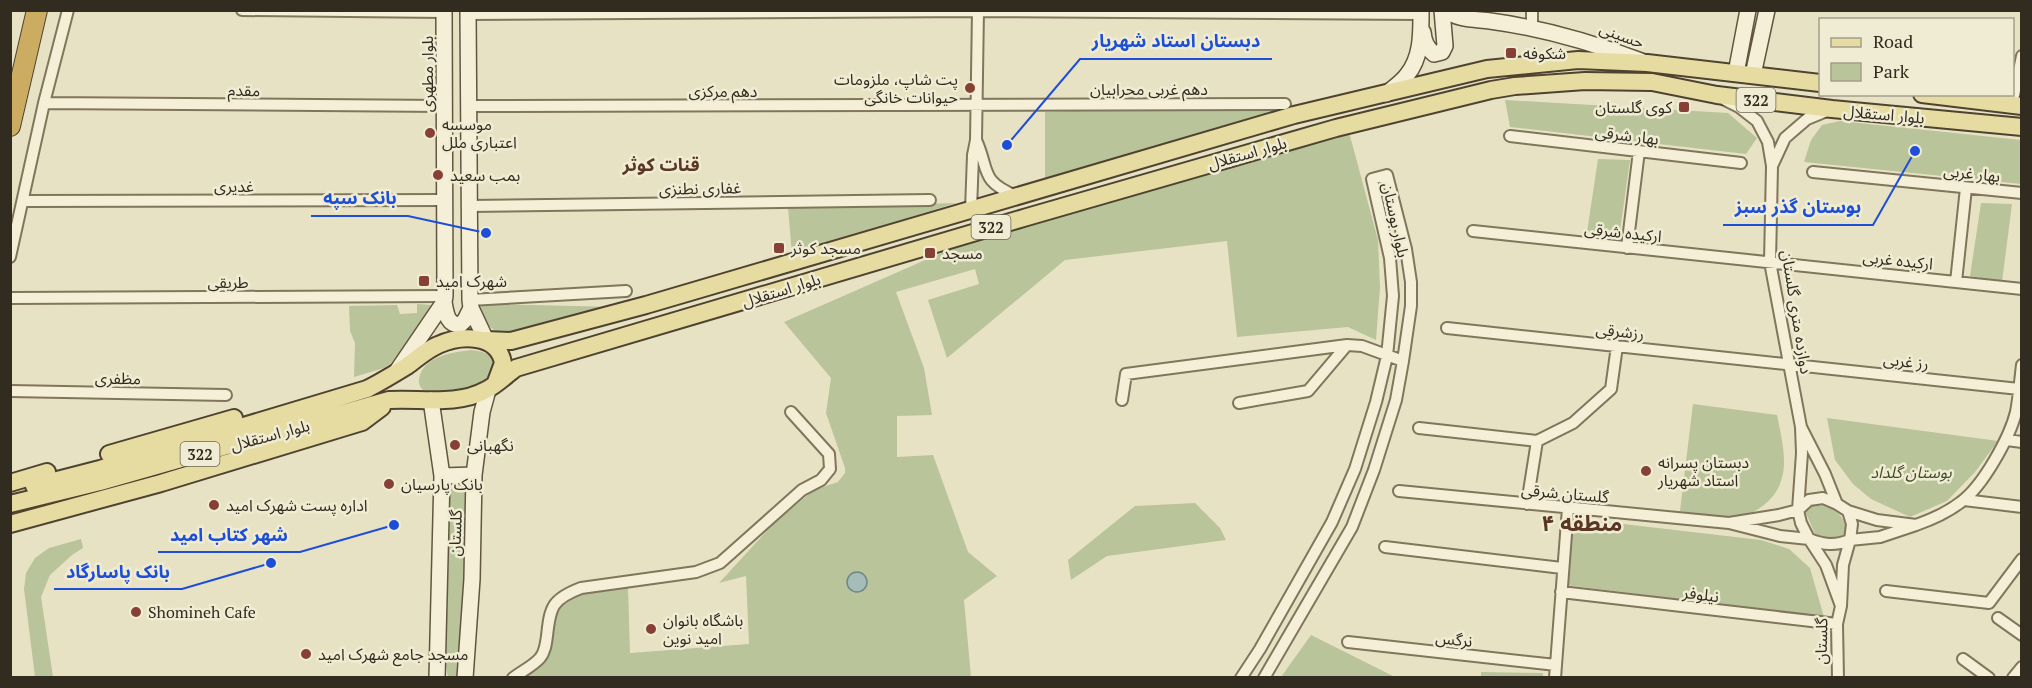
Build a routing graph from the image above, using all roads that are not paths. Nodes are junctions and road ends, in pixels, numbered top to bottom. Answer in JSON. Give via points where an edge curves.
{"nodes":[{"id":1,"x":37,"y":10,"type":"edge"},
{"id":2,"x":68,"y":10,"type":"edge"},
{"id":3,"x":242,"y":10,"type":"edge"},
{"id":4,"x":1444,"y":10,"type":"edge"},
{"id":5,"x":1532,"y":10,"type":"edge"},
{"id":6,"x":1748,"y":10,"type":"edge"},
{"id":7,"x":1767,"y":10,"type":"edge"},
{"id":8,"x":444,"y":11,"type":"edge"},
{"id":9,"x":978,"y":11,"type":"edge"},
{"id":10,"x":468,"y":12,"type":"edge"},
{"id":11,"x":1421,"y":12,"type":"edge"},
{"id":12,"x":1532,"y":27,"type":"junction"},
{"id":13,"x":1761,"y":40,"type":"junction"},
{"id":14,"x":1741,"y":44,"type":"junction"},
{"id":15,"x":19,"y":55,"type":"edge"},
{"id":16,"x":2022,"y":56,"type":"edge"},
{"id":17,"x":1647,"y":63,"type":"junction"},
{"id":18,"x":1487,"y":69,"type":"junction"},
{"id":19,"x":1736,"y":73,"type":"junction"},
{"id":20,"x":1753,"y":75,"type":"junction"},
{"id":21,"x":1819,"y":83,"type":"edge"},
{"id":22,"x":1491,"y":90,"type":"junction"},
{"id":23,"x":1386,"y":94,"type":"junction"},
{"id":24,"x":1717,"y":95,"type":"junction"},
{"id":25,"x":1939,"y":96,"type":"edge"},
{"id":26,"x":44,"y":103,"type":"junction"},
{"id":27,"x":1285,"y":104,"type":"dead end"},
{"id":28,"x":977,"y":105,"type":"junction"},
{"id":29,"x":2017,"y":105,"type":"edge"},
{"id":30,"x":445,"y":106,"type":"junction"},
{"id":31,"x":469,"y":106,"type":"junction"},
{"id":32,"x":1832,"y":109,"type":"junction"},
{"id":33,"x":11,"y":118,"type":"edge"},
{"id":34,"x":2022,"y":127,"type":"edge"},
{"id":35,"x":1510,"y":136,"type":"dead end"},
{"id":36,"x":976,"y":140,"type":"junction"},
{"id":37,"x":1639,"y":151,"type":"junction"},
{"id":38,"x":1741,"y":163,"type":"dead end"},
{"id":39,"x":1772,"y":166,"type":"junction"},
{"id":40,"x":1813,"y":172,"type":"dead end"},
{"id":41,"x":1966,"y":188,"type":"junction"},
{"id":42,"x":2022,"y":193,"type":"edge"},
{"id":43,"x":1016,"y":196,"type":"junction"},
{"id":44,"x":445,"y":200,"type":"junction"},
{"id":45,"x":930,"y":200,"type":"dead end"},
{"id":46,"x":22,"y":201,"type":"junction"},
{"id":47,"x":470,"y":206,"type":"junction"},
{"id":48,"x":971,"y":210,"type":"junction"},
{"id":49,"x":1473,"y":231,"type":"dead end"},
{"id":50,"x":1628,"y":248,"type":"junction"},
{"id":51,"x":10,"y":257,"type":"edge"},
{"id":52,"x":1770,"y":262,"type":"junction"},
{"id":53,"x":1392,"y":281,"type":"junction"},
{"id":54,"x":1411,"y":282,"type":"junction"},
{"id":55,"x":1956,"y":282,"type":"junction"},
{"id":56,"x":2022,"y":289,"type":"edge"},
{"id":57,"x":626,"y":291,"type":"dead end"},
{"id":58,"x":10,"y":298,"type":"edge"},
{"id":59,"x":444,"y":299,"type":"junction"},
{"id":60,"x":471,"y":304,"type":"junction"},
{"id":61,"x":562,"y":328,"type":"junction"},
{"id":62,"x":1447,"y":328,"type":"dead end"},
{"id":63,"x":486,"y":340,"type":"junction"},
{"id":64,"x":1347,"y":345,"type":"junction"},
{"id":65,"x":1617,"y":346,"type":"junction"},
{"id":66,"x":559,"y":355,"type":"junction"},
{"id":67,"x":1387,"y":357,"type":"junction"},
{"id":68,"x":1403,"y":362,"type":"junction"},
{"id":69,"x":1790,"y":363,"type":"junction"},
{"id":70,"x":2022,"y":365,"type":"edge"},
{"id":71,"x":388,"y":377,"type":"junction"},
{"id":72,"x":492,"y":386,"type":"junction"},
{"id":73,"x":2019,"y":389,"type":"junction"},
{"id":74,"x":10,"y":391,"type":"edge"},
{"id":75,"x":226,"y":395,"type":"dead end"},
{"id":76,"x":389,"y":400,"type":"junction"},
{"id":77,"x":431,"y":400,"type":"junction"},
{"id":78,"x":1122,"y":400,"type":"dead end"},
{"id":79,"x":1239,"y":403,"type":"dead end"},
{"id":80,"x":791,"y":412,"type":"dead end"},
{"id":81,"x":1801,"y":427,"type":"junction"},
{"id":82,"x":1419,"y":428,"type":"dead end"},
{"id":83,"x":2007,"y":440,"type":"junction"},
{"id":84,"x":1538,"y":441,"type":"junction"},
{"id":85,"x":2022,"y":442,"type":"edge"},
{"id":86,"x":474,"y":475,"type":"junction"},
{"id":87,"x":442,"y":476,"type":"junction"},
{"id":88,"x":11,"y":485,"type":"edge"},
{"id":89,"x":1399,"y":491,"type":"dead end"},
{"id":90,"x":1964,"y":500,"type":"junction"},
{"id":91,"x":10,"y":504,"type":"edge"},
{"id":92,"x":1527,"y":504,"type":"junction"},
{"id":93,"x":1837,"y":504,"type":"junction"},
{"id":94,"x":2022,"y":507,"type":"edge"},
{"id":95,"x":1568,"y":508,"type":"junction"},
{"id":96,"x":1798,"y":510,"type":"junction"},
{"id":97,"x":1848,"y":511,"type":"junction"},
{"id":98,"x":1332,"y":522,"type":"junction"},
{"id":99,"x":1729,"y":523,"type":"junction"},
{"id":100,"x":13,"y":524,"type":"edge"},
{"id":101,"x":1916,"y":525,"type":"junction"},
{"id":102,"x":1352,"y":526,"type":"junction"},
{"id":103,"x":1809,"y":539,"type":"junction"},
{"id":104,"x":1850,"y":540,"type":"junction"},
{"id":105,"x":1385,"y":547,"type":"dead end"},
{"id":106,"x":2022,"y":559,"type":"edge"},
{"id":107,"x":1562,"y":568,"type":"junction"},
{"id":108,"x":1886,"y":591,"type":"dead end"},
{"id":109,"x":1561,"y":592,"type":"junction"},
{"id":110,"x":1841,"y":606,"type":"junction"},
{"id":111,"x":1998,"y":618,"type":"dead end"},
{"id":112,"x":1837,"y":624,"type":"junction"},
{"id":113,"x":2022,"y":635,"type":"edge"},
{"id":114,"x":1348,"y":642,"type":"dead end"},
{"id":115,"x":1963,"y":659,"type":"dead end"},
{"id":116,"x":1556,"y":665,"type":"junction"},
{"id":117,"x":2022,"y":667,"type":"edge"},
{"id":118,"x":437,"y":678,"type":"edge"},
{"id":119,"x":465,"y":678,"type":"edge"},
{"id":120,"x":513,"y":678,"type":"edge"},
{"id":121,"x":1241,"y":678,"type":"edge"},
{"id":122,"x":1264,"y":678,"type":"edge"},
{"id":123,"x":1555,"y":678,"type":"edge"},
{"id":124,"x":1838,"y":678,"type":"edge"},
{"id":125,"x":1989,"y":678,"type":"edge"},
{"id":126,"x":2013,"y":678,"type":"edge"}],
"edges":[{"from":1,"to":15,"type":"highway"},
{"from":2,"to":26,"type":"street"},
{"from":3,"to":8,"type":"street"},
{"from":4,"to":11,"type":"main road","via":[[1445,46],[1438,54],[1425,45]]},
{"from":4,"to":12,"type":"main road","name":"حسینی","via":[[1465,18]]},
{"from":5,"to":12,"type":"street"},
{"from":6,"to":14,"type":"main road"},
{"from":7,"to":13,"type":"main road"},
{"from":8,"to":30,"type":"main road","name":"بلوار مطهری"},
{"from":9,"to":10,"type":"street"},
{"from":9,"to":11,"type":"street"},
{"from":9,"to":28,"type":"street"},
{"from":10,"to":31,"type":"main road"},
{"from":11,"to":23,"type":"main road","via":[[1415,62]]},
{"from":12,"to":17,"type":"main road","name":"حسینی","via":[[1598,44]]},
{"from":13,"to":14,"type":"main road","via":[[1750,51]]},
{"from":13,"to":20,"type":"main road"},
{"from":14,"to":19,"type":"main road"},
{"from":15,"to":33,"type":"highway"},
{"from":16,"to":29,"type":"street"},
{"from":17,"to":18,"type":"main road","name":"بلوار استقلال","number":"322","via":[[1578,60]]},
{"from":17,"to":19,"type":"main road","name":"بلوار استقلال","number":"322"},
{"from":18,"to":22,"type":"main road"},
{"from":18,"to":23,"type":"main road","name":"بلوار استقلال","number":"322"},
{"from":19,"to":20,"type":"main road","name":"بلوار استقلال","number":"322"},
{"from":20,"to":21,"type":"main road","name":"بلوار استقلال","number":"322"},
{"from":22,"to":24,"type":"main road","name":"بلوار استقلال","number":"322","via":[[1585,81],[1652,82]]},
{"from":22,"to":66,"type":"main road","name":"بلوار استقلال","number":"322","via":[[1336,128]]},
{"from":23,"to":43,"type":"main road","name":"بلوار استقلال","number":"322","via":[[1294,116]]},
{"from":24,"to":32,"type":"main road","name":"بلوار استقلال","number":"322"},
{"from":24,"to":39,"type":"street","via":[[1757,121],[1768,142]]},
{"from":25,"to":29,"type":"main road","name":"بلوار استقلال"},
{"from":26,"to":30,"type":"street","name":"مقدم"},
{"from":26,"to":46,"type":"street"},
{"from":27,"to":28,"type":"street","name":"دهم غربی محرابیان"},
{"from":28,"to":31,"type":"street","name":"دهم مرکزی"},
{"from":28,"to":36,"type":"street"},
{"from":30,"to":44,"type":"main road","name":"بلوار مطهری"},
{"from":31,"to":47,"type":"main road"},
{"from":32,"to":34,"type":"main road","name":"بلوار استقلال","number":"322"},
{"from":32,"to":39,"type":"street","via":[[1807,120],[1785,138]]},
{"from":35,"to":37,"type":"street","name":"بهار شرقی"},
{"from":36,"to":43,"type":"street","via":[[991,182]]},
{"from":36,"to":48,"type":"street"},
{"from":37,"to":38,"type":"street","name":"بهار شرقی"},
{"from":37,"to":50,"type":"street"},
{"from":39,"to":52,"type":"street","name":"دوازده متری گلستان"},
{"from":40,"to":41,"type":"street","name":"بهار غربی"},
{"from":41,"to":42,"type":"street","name":"بهار غربی"},
{"from":41,"to":55,"type":"street"},
{"from":43,"to":48,"type":"main road","name":"بلوار استقلال","number":"322"},
{"from":44,"to":46,"type":"street","name":"غدیری"},
{"from":44,"to":59,"type":"main road","name":"بلوار مطهری"},
{"from":45,"to":47,"type":"street","name":"غفاری نطنزی"},
{"from":46,"to":51,"type":"street"},
{"from":47,"to":60,"type":"main road"},
{"from":48,"to":61,"type":"main road","name":"بلوار استقلال","number":"322"},
{"from":49,"to":50,"type":"street","name":"ارکیده شرقی"},
{"from":50,"to":52,"type":"street","name":"ارکیده شرقی"},
{"from":52,"to":55,"type":"street","name":"ارکیده غربی"},
{"from":52,"to":69,"type":"street","name":"دوازده متری گلستان"},
{"from":53,"to":54,"type":"street"},
{"from":53,"to":54,"type":"street","name":"بلوار بوستان","via":[[1372,179],[1387,175]]},
{"from":53,"to":67,"type":"street","name":"بلوار بوستان"},
{"from":54,"to":68,"type":"street","name":"بلوار بوستان"},
{"from":55,"to":56,"type":"street","name":"ارکیده غربی"},
{"from":57,"to":60,"type":"street"},
{"from":58,"to":59,"type":"street","name":"طریقی"},
{"from":59,"to":60,"type":"main road","via":[[449,321],[454,325],[465,320]]},
{"from":59,"to":71,"type":"main road"},
{"from":60,"to":63,"type":"main road"},
{"from":61,"to":63,"type":"main road","name":"بلوار استقلال","number":"322","via":[[511,341]]},
{"from":61,"to":66,"type":"main road","via":[[547,336],[546,344],[549,353]]},
{"from":62,"to":65,"type":"street","name":"رزشرقی"},
{"from":63,"to":71,"type":"main road","name":"بلوار استقلال","via":[[461,339],[437,345]]},
{"from":63,"to":72,"type":"main road","via":[[502,358],[502,370]]},
{"from":64,"to":67,"type":"street","via":[[1362,346]]},
{"from":64,"to":78,"type":"street","via":[[1126,374]]},
{"from":64,"to":79,"type":"street","via":[[1308,391]]},
{"from":65,"to":69,"type":"street","name":"رزشرقی"},
{"from":65,"to":84,"type":"street","via":[[1611,389],[1573,423]]},
{"from":66,"to":72,"type":"main road","name":"بلوار استقلال","number":"322","via":[[516,368]]},
{"from":67,"to":68,"type":"street"},
{"from":67,"to":98,"type":"street","name":"بلوار بوستان","via":[[1354,469]]},
{"from":68,"to":102,"type":"street","name":"بلوار بوستان","via":[[1396,400]]},
{"from":69,"to":73,"type":"street","name":"رز غربی"},
{"from":69,"to":81,"type":"street","name":"دوازده متری گلستان"},
{"from":70,"to":73,"type":"street"},
{"from":71,"to":88,"type":"main road","via":[[202,426]]},
{"from":72,"to":77,"type":"main road","name":"بلوار استقلال","via":[[466,397]]},
{"from":72,"to":86,"type":"main road","name":"گلستان","via":[[482,412]]},
{"from":73,"to":83,"type":"street"},
{"from":74,"to":75,"type":"street","name":"مظفری"},
{"from":76,"to":77,"type":"main road","name":"بلوار استقلال"},
{"from":76,"to":91,"type":"main road","name":"بلوار استقلال","number":"322"},
{"from":76,"to":100,"type":"main road","via":[[362,422]]},
{"from":77,"to":87,"type":"main road","name":"گلستان"},
{"from":80,"to":120,"type":"street","via":[[829,454],[827,475],[802,490],[720,563],[696,572],[567,593],[551,609],[546,645],[540,657]]},
{"from":81,"to":93,"type":"street"},
{"from":81,"to":96,"type":"street"},
{"from":82,"to":84,"type":"street"},
{"from":83,"to":85,"type":"street"},
{"from":83,"to":90,"type":"street"},
{"from":84,"to":92,"type":"street"},
{"from":86,"to":87,"type":"main road"},
{"from":86,"to":119,"type":"main road","name":"گلستان"},
{"from":87,"to":118,"type":"main road","name":"گلستان"},
{"from":89,"to":92,"type":"street","name":"گلستان شرقی"},
{"from":90,"to":94,"type":"street"},
{"from":90,"to":101,"type":"street","via":[[1941,516]]},
{"from":92,"to":95,"type":"street","name":"گلستان شرقی"},
{"from":93,"to":96,"type":"street","via":[[1823,498],[1809,500]]},
{"from":93,"to":97,"type":"street"},
{"from":95,"to":99,"type":"street","name":"گلستان شرقی"},
{"from":95,"to":107,"type":"street"},
{"from":96,"to":99,"type":"street"},
{"from":96,"to":103,"type":"street"},
{"from":97,"to":101,"type":"street"},
{"from":97,"to":104,"type":"street","via":[[1852,524]]},
{"from":98,"to":102,"type":"street"},
{"from":98,"to":121,"type":"street","name":"بلوار بوستان"},
{"from":99,"to":103,"type":"street"},
{"from":101,"to":104,"type":"street","via":[[1880,537]]},
{"from":102,"to":122,"type":"street","name":"بلوار بوستان"},
{"from":103,"to":104,"type":"street","via":[[1839,545]]},
{"from":103,"to":110,"type":"street","via":[[1826,565]]},
{"from":104,"to":110,"type":"street","name":"گلستان","via":[[1843,565]]},
{"from":105,"to":107,"type":"street"},
{"from":106,"to":108,"type":"street","via":[[1989,603]]},
{"from":107,"to":109,"type":"street"},
{"from":109,"to":112,"type":"street","name":"نیلوفر"},
{"from":109,"to":116,"type":"street"},
{"from":110,"to":112,"type":"street","name":"گلستان"},
{"from":111,"to":113,"type":"street"},
{"from":112,"to":124,"type":"street","name":"گلستان"},
{"from":114,"to":116,"type":"street","name":"نرگس"},
{"from":115,"to":125,"type":"street"},
{"from":116,"to":123,"type":"street"},
{"from":117,"to":126,"type":"street"}]}
